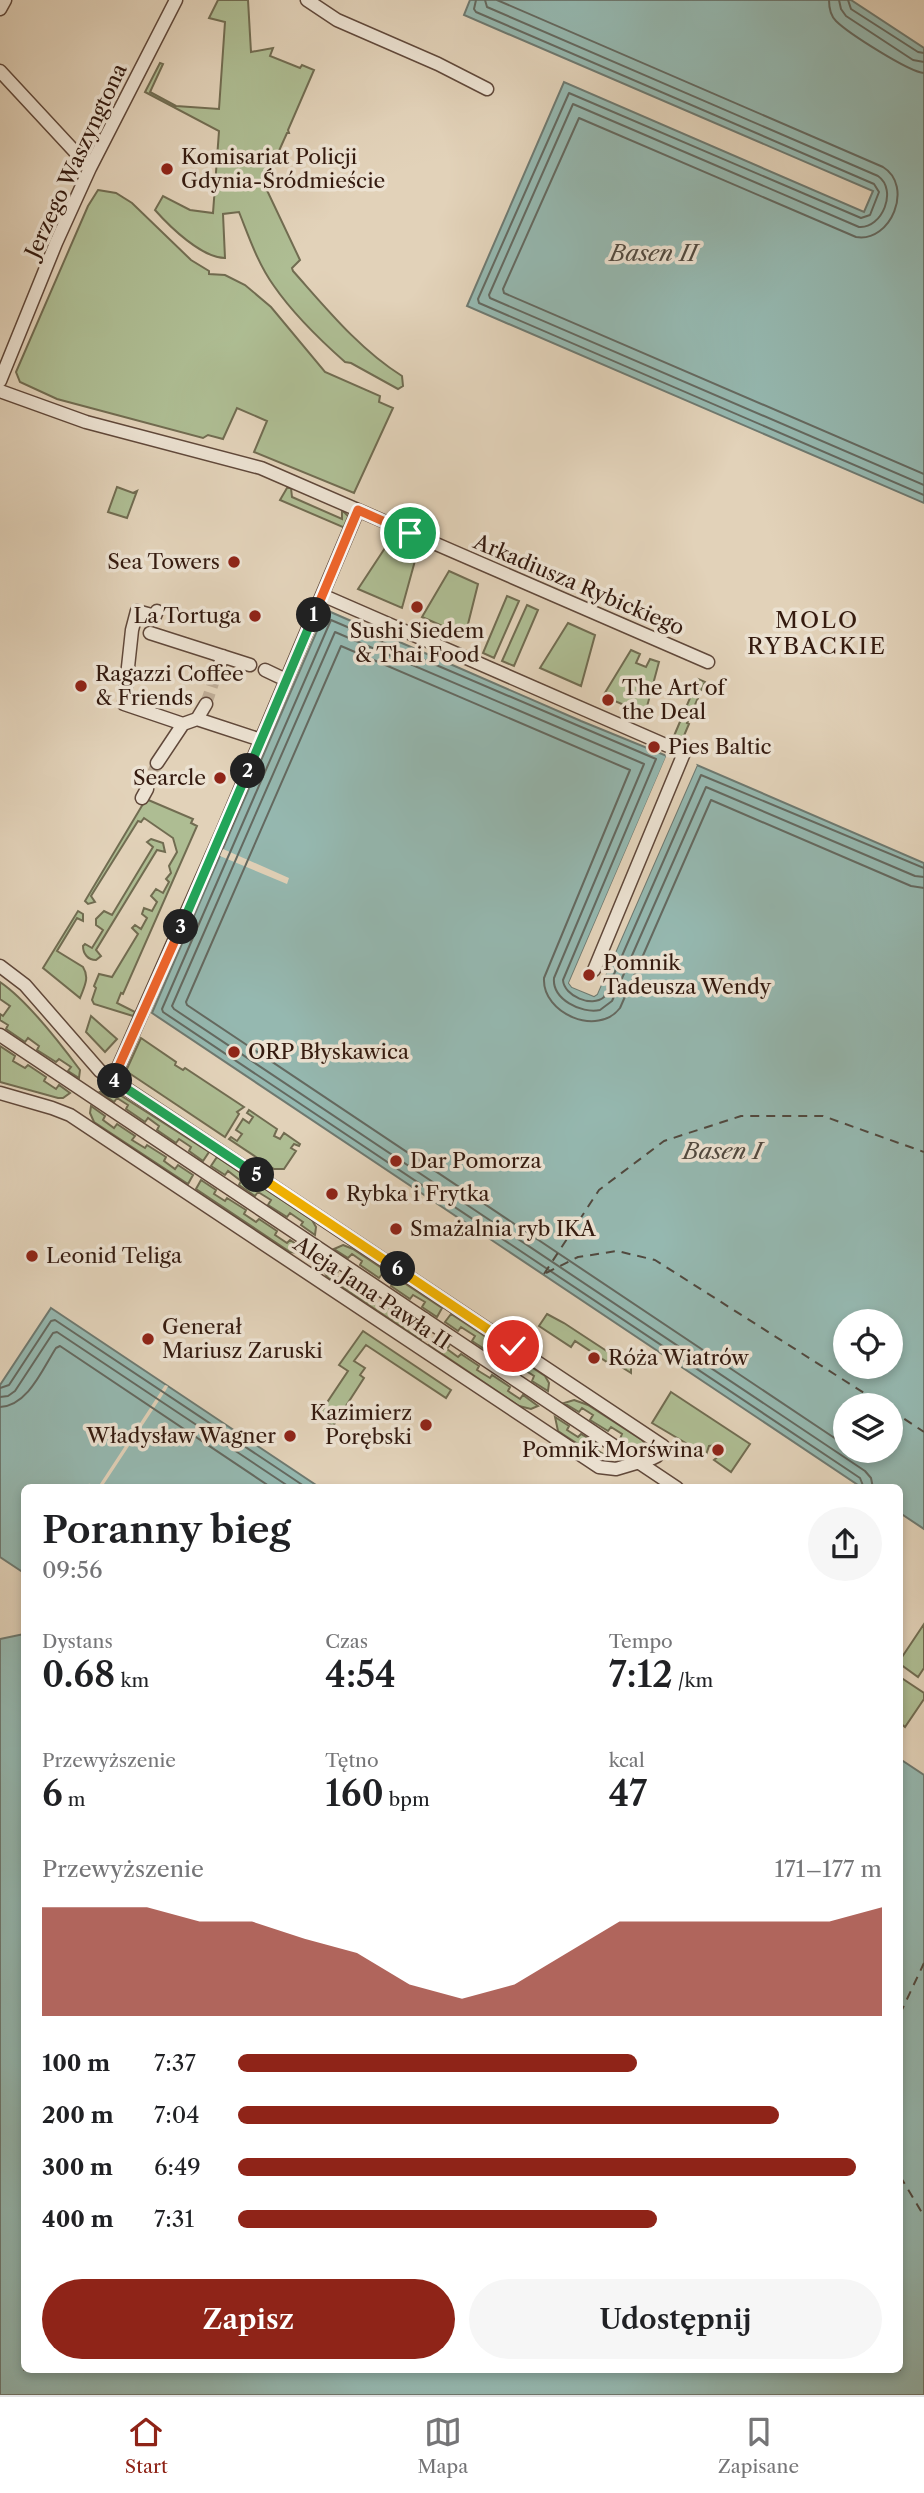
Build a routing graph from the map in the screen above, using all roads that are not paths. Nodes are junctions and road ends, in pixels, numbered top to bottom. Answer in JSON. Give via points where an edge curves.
{"nodes":[{"id":1,"x":5,"y":0,"type":"edge"},
{"id":2,"x":176,"y":0,"type":"edge"},
{"id":3,"x":307,"y":0,"type":"edge"},
{"id":4,"x":0,"y":9,"type":"edge"},
{"id":5,"x":0,"y":71,"type":"edge"},
{"id":6,"x":486,"y":89,"type":"dead end"},
{"id":7,"x":90,"y":168,"type":"junction"},
{"id":8,"x":0,"y":381,"type":"edge"},
{"id":9,"x":0,"y":391,"type":"edge"},
{"id":10,"x":358,"y":510,"type":"junction"},
{"id":11,"x":322,"y":595,"type":"junction"},
{"id":12,"x":157,"y":611,"type":"dead end"},
{"id":13,"x":141,"y":631,"type":"junction"},
{"id":14,"x":223,"y":656,"type":"junction"},
{"id":15,"x":708,"y":662,"type":"dead end"},
{"id":16,"x":250,"y":665,"type":"dead end"},
{"id":17,"x":265,"y":670,"type":"dead end"},
{"id":18,"x":215,"y":677,"type":"tunnel mouth"},
{"id":19,"x":286,"y":680,"type":"junction"},
{"id":20,"x":206,"y":704,"type":"tunnel mouth"},
{"id":21,"x":197,"y":719,"type":"junction"},
{"id":22,"x":183,"y":724,"type":"junction"},
{"id":23,"x":261,"y":740,"type":"junction"},
{"id":24,"x":157,"y":762,"type":"tunnel mouth"},
{"id":25,"x":0,"y":966,"type":"edge"},
{"id":26,"x":594,"y":970,"type":"dead end"},
{"id":27,"x":0,"y":1035,"type":"edge"},
{"id":28,"x":113,"y":1079,"type":"junction"},
{"id":29,"x":0,"y":1093,"type":"edge"},
{"id":30,"x":639,"y":1462,"type":"junction"},
{"id":31,"x":671,"y":1484,"type":"edge"}],
"edges":[{"from":1,"to":4,"type":"street"},
{"from":2,"to":7,"type":"street","name":"Jerzego Waszyngtona"},
{"from":3,"to":6,"type":"street","via":[[337,20]]},
{"from":5,"to":7,"type":"street"},
{"from":7,"to":8,"type":"street","name":"Jerzego Waszyngtona"},
{"from":9,"to":10,"type":"street","name":"Arkadiusza Rybickiego","via":[[76,419],[248,464]]},
{"from":10,"to":11,"type":"street"},
{"from":10,"to":15,"type":"street","name":"Arkadiusza Rybickiego"},
{"from":11,"to":19,"type":"street"},
{"from":11,"to":26,"type":"street","via":[[684,753]]},
{"from":12,"to":13,"type":"street","via":[[155,616],[138,611]]},
{"from":13,"to":14,"type":"street"},
{"from":13,"to":22,"type":"street","via":[[124,704]]},
{"from":14,"to":16,"type":"street"},
{"from":14,"to":18,"type":"street"},
{"from":17,"to":19,"type":"street"},
{"from":19,"to":23,"type":"street"},
{"from":20,"to":21,"type":"street"},
{"from":21,"to":22,"type":"street"},
{"from":21,"to":23,"type":"street"},
{"from":22,"to":24,"type":"street"},
{"from":23,"to":28,"type":"street"},
{"from":25,"to":28,"type":"street","name":"Aleja Jana Pawła II","via":[[25,985],[100,1071]]},
{"from":27,"to":30,"type":"street"},
{"from":28,"to":30,"type":"street","name":"Aleja Jana Pawła II","via":[[663,1446],[657,1456]]},
{"from":29,"to":30,"type":"street","name":"Aleja Jana Pawła II","via":[[70,1115],[600,1467],[610,1470]]},
{"from":30,"to":31,"type":"street"}]}
